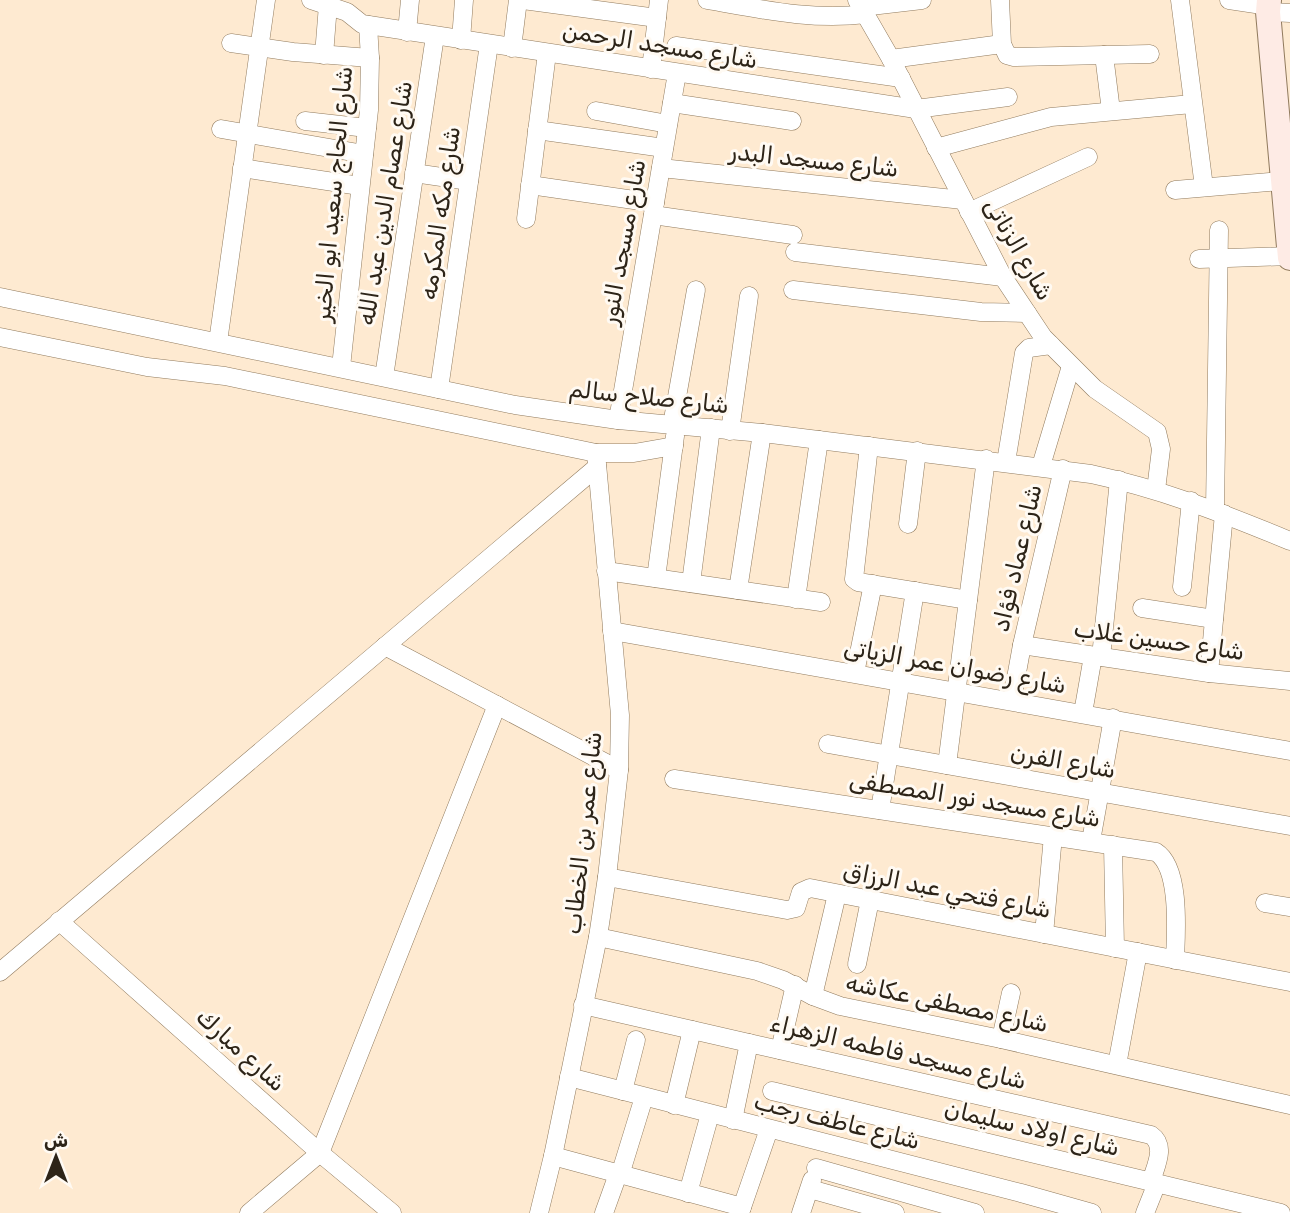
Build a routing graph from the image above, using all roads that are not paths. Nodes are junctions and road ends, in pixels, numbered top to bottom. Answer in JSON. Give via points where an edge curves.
{"nodes":[{"id":1,"x":266,"y":0,"type":"edge"},
{"id":2,"x":355,"y":0,"type":"edge"},
{"id":3,"x":410,"y":0,"type":"edge"},
{"id":4,"x":464,"y":0,"type":"edge"},
{"id":5,"x":521,"y":0,"type":"edge"},
{"id":6,"x":707,"y":0,"type":"edge"},
{"id":7,"x":922,"y":0,"type":"edge"},
{"id":8,"x":1000,"y":0,"type":"edge"},
{"id":9,"x":1180,"y":0,"type":"edge"},
{"id":10,"x":1229,"y":0,"type":"edge"},
{"id":11,"x":320,"y":3,"type":"edge"},
{"id":12,"x":861,"y":7,"type":"edge"},
{"id":13,"x":1274,"y":8,"type":"edge"},
{"id":14,"x":658,"y":9,"type":"edge"},
{"id":15,"x":360,"y":22,"type":"junction"},
{"id":16,"x":407,"y":32,"type":"junction"},
{"id":17,"x":435,"y":36,"type":"junction"},
{"id":18,"x":460,"y":40,"type":"junction"},
{"id":19,"x":231,"y":43,"type":"dead end"},
{"id":20,"x":489,"y":44,"type":"junction"},
{"id":21,"x":1002,"y":44,"type":"junction"},
{"id":22,"x":676,"y":46,"type":"dead end"},
{"id":23,"x":258,"y":47,"type":"junction"},
{"id":24,"x":512,"y":48,"type":"junction"},
{"id":25,"x":547,"y":53,"type":"junction"},
{"id":26,"x":1150,"y":54,"type":"dead end"},
{"id":27,"x":324,"y":55,"type":"junction"},
{"id":28,"x":1104,"y":55,"type":"junction"},
{"id":29,"x":370,"y":58,"type":"junction"},
{"id":30,"x":891,"y":59,"type":"junction"},
{"id":31,"x":651,"y":69,"type":"junction"},
{"id":32,"x":677,"y":73,"type":"junction"},
{"id":33,"x":901,"y":78,"type":"junction"},
{"id":34,"x":1008,"y":97,"type":"dead end"},
{"id":35,"x":672,"y":103,"type":"junction"},
{"id":36,"x":1192,"y":104,"type":"junction"},
{"id":37,"x":916,"y":109,"type":"junction"},
{"id":38,"x":596,"y":111,"type":"dead end"},
{"id":39,"x":1111,"y":111,"type":"junction"},
{"id":40,"x":305,"y":121,"type":"dead end"},
{"id":41,"x":792,"y":121,"type":"dead end"},
{"id":42,"x":668,"y":124,"type":"junction"},
{"id":43,"x":367,"y":128,"type":"junction"},
{"id":44,"x":221,"y":129,"type":"dead end"},
{"id":45,"x":537,"y":130,"type":"junction"},
{"id":46,"x":247,"y":134,"type":"junction"},
{"id":47,"x":664,"y":148,"type":"junction"},
{"id":48,"x":936,"y":148,"type":"junction"},
{"id":49,"x":364,"y":154,"type":"junction"},
{"id":50,"x":1088,"y":157,"type":"dead end"},
{"id":51,"x":242,"y":168,"type":"junction"},
{"id":52,"x":661,"y":168,"type":"junction"},
{"id":53,"x":414,"y":173,"type":"junction"},
{"id":54,"x":469,"y":181,"type":"junction"},
{"id":55,"x":530,"y":185,"type":"junction"},
{"id":56,"x":360,"y":186,"type":"junction"},
{"id":57,"x":1204,"y":187,"type":"junction"},
{"id":58,"x":1175,"y":190,"type":"dead end"},
{"id":59,"x":1285,"y":197,"type":"edge"},
{"id":60,"x":966,"y":206,"type":"junction"},
{"id":61,"x":654,"y":209,"type":"junction"},
{"id":62,"x":526,"y":219,"type":"dead end"},
{"id":63,"x":1219,"y":230,"type":"dead end"},
{"id":64,"x":1290,"y":257,"type":"edge"},
{"id":65,"x":1219,"y":258,"type":"junction"},
{"id":66,"x":1199,"y":259,"type":"dead end"},
{"id":67,"x":1003,"y":277,"type":"junction"},
{"id":68,"x":696,"y":290,"type":"dead end"},
{"id":69,"x":793,"y":290,"type":"dead end"},
{"id":70,"x":749,"y":296,"type":"dead end"},
{"id":71,"x":0,"y":297,"type":"edge"},
{"id":72,"x":1027,"y":313,"type":"junction"},
{"id":73,"x":0,"y":337,"type":"edge"},
{"id":74,"x":218,"y":342,"type":"junction"},
{"id":75,"x":1051,"y":345,"type":"junction"},
{"id":76,"x":1071,"y":366,"type":"junction"},
{"id":77,"x":341,"y":367,"type":"junction"},
{"id":78,"x":384,"y":377,"type":"junction"},
{"id":79,"x":439,"y":389,"type":"junction"},
{"id":80,"x":618,"y":420,"type":"junction"},
{"id":81,"x":674,"y":425,"type":"junction"},
{"id":82,"x":711,"y":428,"type":"junction"},
{"id":83,"x":730,"y":431,"type":"junction"},
{"id":84,"x":762,"y":433,"type":"junction"},
{"id":85,"x":819,"y":440,"type":"junction"},
{"id":86,"x":674,"y":446,"type":"junction"},
{"id":87,"x":869,"y":446,"type":"junction"},
{"id":88,"x":917,"y":451,"type":"junction"},
{"id":89,"x":986,"y":459,"type":"junction"},
{"id":90,"x":597,"y":460,"type":"junction"},
{"id":91,"x":1006,"y":462,"type":"junction"},
{"id":92,"x":1041,"y":466,"type":"junction"},
{"id":93,"x":1063,"y":469,"type":"junction"},
{"id":94,"x":1119,"y":480,"type":"junction"},
{"id":95,"x":1156,"y":490,"type":"junction"},
{"id":96,"x":1191,"y":501,"type":"junction"},
{"id":97,"x":1219,"y":512,"type":"junction"},
{"id":98,"x":908,"y":524,"type":"dead end"},
{"id":99,"x":1290,"y":541,"type":"edge"},
{"id":100,"x":606,"y":571,"type":"junction"},
{"id":101,"x":656,"y":578,"type":"junction"},
{"id":102,"x":691,"y":583,"type":"junction"},
{"id":103,"x":873,"y":584,"type":"junction"},
{"id":104,"x":1182,"y":587,"type":"dead end"},
{"id":105,"x":738,"y":590,"type":"junction"},
{"id":106,"x":915,"y":591,"type":"junction"},
{"id":107,"x":796,"y":599,"type":"junction"},
{"id":108,"x":968,"y":600,"type":"junction"},
{"id":109,"x":821,"y":602,"type":"dead end"},
{"id":110,"x":1143,"y":608,"type":"dead end"},
{"id":111,"x":1214,"y":619,"type":"junction"},
{"id":112,"x":612,"y":631,"type":"junction"},
{"id":113,"x":1022,"y":645,"type":"junction"},
{"id":114,"x":386,"y":646,"type":"junction"},
{"id":115,"x":1097,"y":657,"type":"junction"},
{"id":116,"x":855,"y":673,"type":"junction"},
{"id":117,"x":1209,"y":673,"type":"junction"},
{"id":118,"x":901,"y":681,"type":"junction"},
{"id":119,"x":1290,"y":681,"type":"edge"},
{"id":120,"x":956,"y":691,"type":"junction"},
{"id":121,"x":1012,"y":700,"type":"junction"},
{"id":122,"x":497,"y":705,"type":"junction"},
{"id":123,"x":1083,"y":713,"type":"junction"},
{"id":124,"x":1113,"y":718,"type":"junction"},
{"id":125,"x":828,"y":744,"type":"dead end"},
{"id":126,"x":1290,"y":751,"type":"edge"},
{"id":127,"x":889,"y":755,"type":"junction"},
{"id":128,"x":947,"y":765,"type":"junction"},
{"id":129,"x":619,"y":770,"type":"junction"},
{"id":130,"x":674,"y":779,"type":"dead end"},
{"id":131,"x":1100,"y":792,"type":"junction"},
{"id":132,"x":880,"y":810,"type":"junction"},
{"id":133,"x":1290,"y":826,"type":"edge"},
{"id":134,"x":1053,"y":836,"type":"junction"},
{"id":135,"x":1091,"y":841,"type":"junction"},
{"id":136,"x":1113,"y":845,"type":"junction"},
{"id":137,"x":607,"y":877,"type":"junction"},
{"id":138,"x":837,"y":894,"type":"junction"},
{"id":139,"x":870,"y":900,"type":"junction"},
{"id":140,"x":1265,"y":903,"type":"dead end"},
{"id":141,"x":1290,"y":907,"type":"edge"},
{"id":142,"x":59,"y":922,"type":"junction"},
{"id":143,"x":1044,"y":934,"type":"junction"},
{"id":144,"x":598,"y":937,"type":"junction"},
{"id":145,"x":1115,"y":948,"type":"junction"},
{"id":146,"x":1138,"y":953,"type":"junction"},
{"id":147,"x":1175,"y":960,"type":"junction"},
{"id":148,"x":858,"y":964,"type":"dead end"},
{"id":149,"x":0,"y":972,"type":"edge"},
{"id":150,"x":1290,"y":982,"type":"edge"},
{"id":151,"x":795,"y":985,"type":"junction"},
{"id":152,"x":1011,"y":993,"type":"dead end"},
{"id":153,"x":813,"y":996,"type":"junction"},
{"id":154,"x":583,"y":1005,"type":"junction"},
{"id":155,"x":692,"y":1030,"type":"junction"},
{"id":156,"x":1001,"y":1039,"type":"junction"},
{"id":157,"x":636,"y":1040,"type":"dead end"},
{"id":158,"x":749,"y":1043,"type":"junction"},
{"id":159,"x":780,"y":1050,"type":"junction"},
{"id":160,"x":1117,"y":1065,"type":"junction"},
{"id":161,"x":569,"y":1077,"type":"junction"},
{"id":162,"x":624,"y":1091,"type":"junction"},
{"id":163,"x":772,"y":1091,"type":"dead end"},
{"id":164,"x":644,"y":1097,"type":"junction"},
{"id":165,"x":674,"y":1105,"type":"junction"},
{"id":166,"x":1290,"y":1105,"type":"edge"},
{"id":167,"x":710,"y":1114,"type":"junction"},
{"id":168,"x":733,"y":1120,"type":"junction"},
{"id":169,"x":769,"y":1129,"type":"junction"},
{"id":170,"x":825,"y":1144,"type":"junction"},
{"id":171,"x":320,"y":1153,"type":"junction"},
{"id":172,"x":553,"y":1156,"type":"junction"},
{"id":173,"x":816,"y":1168,"type":"junction"},
{"id":174,"x":619,"y":1174,"type":"junction"},
{"id":175,"x":1154,"y":1183,"type":"junction"},
{"id":176,"x":810,"y":1189,"type":"junction"},
{"id":177,"x":688,"y":1193,"type":"junction"},
{"id":178,"x":920,"y":1205,"type":"edge"},
{"id":179,"x":863,"y":1209,"type":"edge"},
{"id":180,"x":741,"y":1210,"type":"edge"},
{"id":181,"x":249,"y":1213,"type":"edge"},
{"id":182,"x":392,"y":1213,"type":"edge"},
{"id":183,"x":539,"y":1213,"type":"edge"},
{"id":184,"x":604,"y":1213,"type":"edge"},
{"id":185,"x":801,"y":1213,"type":"edge"},
{"id":186,"x":895,"y":1213,"type":"edge"},
{"id":187,"x":975,"y":1213,"type":"edge"},
{"id":188,"x":1092,"y":1213,"type":"edge"},
{"id":189,"x":1145,"y":1213,"type":"edge"},
{"id":190,"x":1281,"y":1213,"type":"edge"}],
"edges":[{"from":1,"to":23,"type":"street"},
{"from":2,"to":15,"type":"street","name":"شارع الحاج سعيد ابو الخير"},
{"from":3,"to":16,"type":"street"},
{"from":4,"to":18,"type":"street"},
{"from":5,"to":14,"type":"street"},
{"from":5,"to":24,"type":"street"},
{"from":6,"to":12,"type":"street","via":[[813,17],[839,18]]},
{"from":7,"to":12,"type":"street"},
{"from":8,"to":21,"type":"street"},
{"from":9,"to":36,"type":"street"},
{"from":10,"to":13,"type":"street"},
{"from":11,"to":15,"type":"street","name":"شارع مسجد الرحمن"},
{"from":11,"to":27,"type":"street"},
{"from":12,"to":30,"type":"street","name":"شارع الزناتى"},
{"from":13,"to":59,"type":"main road"},
{"from":14,"to":31,"type":"street"},
{"from":15,"to":16,"type":"street","name":"شارع مسجد الرحمن"},
{"from":15,"to":29,"type":"street","name":"شارع الحاج سعيد ابو الخير"},
{"from":16,"to":17,"type":"street","name":"شارع مسجد الرحمن"},
{"from":17,"to":18,"type":"street","name":"شارع مسجد الرحمن"},
{"from":17,"to":53,"type":"street","name":"شارع عصام الدين عبد الله"},
{"from":18,"to":20,"type":"street","name":"شارع مسجد الرحمن"},
{"from":19,"to":23,"type":"street"},
{"from":20,"to":24,"type":"street","name":"شارع مسجد الرحمن"},
{"from":20,"to":54,"type":"street","name":"شارع مكه المكرمه"},
{"from":21,"to":28,"type":"street","via":[[1007,55],[1014,57]]},
{"from":21,"to":30,"type":"street"},
{"from":22,"to":33,"type":"street"},
{"from":23,"to":27,"type":"street"},
{"from":23,"to":46,"type":"street"},
{"from":24,"to":25,"type":"street","name":"شارع مسجد الرحمن"},
{"from":25,"to":31,"type":"street","name":"شارع مسجد الرحمن"},
{"from":25,"to":45,"type":"street"},
{"from":26,"to":28,"type":"street"},
{"from":27,"to":29,"type":"street"},
{"from":28,"to":39,"type":"street"},
{"from":29,"to":43,"type":"street","name":"شارع الحاج سعيد ابو الخير"},
{"from":30,"to":33,"type":"street","name":"شارع الزناتى"},
{"from":31,"to":32,"type":"street","name":"شارع مسجد الرحمن"},
{"from":32,"to":35,"type":"street","name":"شارع مسجد النور"},
{"from":32,"to":37,"type":"street","name":"شارع مسجد الرحمن"},
{"from":33,"to":37,"type":"street","name":"شارع الزناتى"},
{"from":34,"to":37,"type":"street","name":"شارع مسجد الرحمن"},
{"from":35,"to":41,"type":"street"},
{"from":35,"to":42,"type":"street","name":"شارع مسجد النور"},
{"from":36,"to":39,"type":"street"},
{"from":36,"to":57,"type":"street"},
{"from":37,"to":48,"type":"street","name":"شارع الزناتى"},
{"from":38,"to":42,"type":"street"},
{"from":39,"to":48,"type":"street","via":[[1051,117]]},
{"from":40,"to":43,"type":"street"},
{"from":42,"to":47,"type":"street","name":"شارع مسجد النور"},
{"from":43,"to":49,"type":"street","name":"شارع الحاج سعيد ابو الخير"},
{"from":44,"to":46,"type":"street"},
{"from":45,"to":47,"type":"street"},
{"from":45,"to":55,"type":"street"},
{"from":46,"to":49,"type":"street"},
{"from":46,"to":51,"type":"street"},
{"from":47,"to":52,"type":"street","name":"شارع مسجد النور"},
{"from":48,"to":60,"type":"street","name":"شارع الزناتى"},
{"from":49,"to":56,"type":"street","name":"شارع الحاج سعيد ابو الخير"},
{"from":50,"to":60,"type":"street"},
{"from":51,"to":56,"type":"street"},
{"from":51,"to":74,"type":"street"},
{"from":52,"to":60,"type":"street","name":"شارع مسجد البدر"},
{"from":52,"to":61,"type":"street","name":"شارع مسجد النور"},
{"from":53,"to":54,"type":"street"},
{"from":53,"to":78,"type":"street","name":"شارع عصام الدين عبد الله"},
{"from":54,"to":79,"type":"street","name":"شارع مكه المكرمه"},
{"from":55,"to":61,"type":"street"},
{"from":55,"to":62,"type":"street"},
{"from":56,"to":77,"type":"street","name":"شارع الحاج سعيد ابو الخير"},
{"from":57,"to":58,"type":"street"},
{"from":57,"to":59,"type":"street"},
{"from":59,"to":64,"type":"main road"},
{"from":60,"to":67,"type":"street","name":"شارع الزناتى"},
{"from":61,"to":67,"type":"street","via":[[794,244]]},
{"from":61,"to":80,"type":"street","name":"شارع مسجد النور"},
{"from":63,"to":65,"type":"street"},
{"from":64,"to":65,"type":"street"},
{"from":65,"to":66,"type":"street"},
{"from":65,"to":97,"type":"street"},
{"from":67,"to":72,"type":"street","name":"شارع الزناتى"},
{"from":68,"to":81,"type":"street"},
{"from":69,"to":72,"type":"street","via":[[981,312]]},
{"from":70,"to":83,"type":"street"},
{"from":71,"to":74,"type":"street","name":"شارع صلاح سالم"},
{"from":72,"to":75,"type":"street","name":"شارع الزناتى"},
{"from":73,"to":90,"type":"street","via":[[147,367],[225,376]]},
{"from":74,"to":77,"type":"street","name":"شارع صلاح سالم"},
{"from":75,"to":76,"type":"street","name":"شارع الزناتى"},
{"from":75,"to":91,"type":"street","via":[[1024,353]]},
{"from":76,"to":92,"type":"street"},
{"from":76,"to":95,"type":"street","name":"شارع الزناتى","via":[[1157,432],[1161,449]]},
{"from":77,"to":78,"type":"street","name":"شارع صلاح سالم"},
{"from":78,"to":79,"type":"street","name":"شارع صلاح سالم"},
{"from":79,"to":80,"type":"street","name":"شارع صلاح سالم"},
{"from":80,"to":81,"type":"street","name":"شارع صلاح سالم"},
{"from":81,"to":82,"type":"street","name":"شارع صلاح سالم"},
{"from":81,"to":86,"type":"street"},
{"from":82,"to":83,"type":"street","name":"شارع صلاح سالم"},
{"from":82,"to":102,"type":"street"},
{"from":83,"to":84,"type":"street","name":"شارع صلاح سالم"},
{"from":84,"to":85,"type":"street","name":"شارع صلاح سالم"},
{"from":84,"to":105,"type":"street"},
{"from":85,"to":87,"type":"street","name":"شارع صلاح سالم"},
{"from":85,"to":107,"type":"street"},
{"from":86,"to":90,"type":"street"},
{"from":86,"to":101,"type":"street"},
{"from":87,"to":88,"type":"street","name":"شارع صلاح سالم"},
{"from":87,"to":103,"type":"street","via":[[853,575],[855,580]]},
{"from":88,"to":89,"type":"street","name":"شارع صلاح سالم"},
{"from":88,"to":98,"type":"street"},
{"from":89,"to":91,"type":"street","name":"شارع صلاح سالم"},
{"from":89,"to":108,"type":"street"},
{"from":90,"to":100,"type":"street","name":"شارع عمر بن الخطاب"},
{"from":90,"to":114,"type":"street"},
{"from":91,"to":92,"type":"street","name":"شارع صلاح سالم"},
{"from":92,"to":93,"type":"street","name":"شارع صلاح سالم"},
{"from":93,"to":94,"type":"street","name":"شارع صلاح سالم"},
{"from":93,"to":113,"type":"street","name":"شارع عماد فؤاد"},
{"from":94,"to":95,"type":"street","name":"شارع صلاح سالم"},
{"from":94,"to":115,"type":"street"},
{"from":95,"to":96,"type":"street","name":"شارع صلاح سالم"},
{"from":96,"to":97,"type":"street","name":"شارع صلاح سالم"},
{"from":96,"to":104,"type":"street"},
{"from":97,"to":99,"type":"street","name":"شارع صلاح سالم"},
{"from":97,"to":111,"type":"street"},
{"from":100,"to":101,"type":"street"},
{"from":100,"to":112,"type":"street","name":"شارع عمر بن الخطاب"},
{"from":101,"to":102,"type":"street"},
{"from":102,"to":105,"type":"street"},
{"from":103,"to":106,"type":"street"},
{"from":103,"to":116,"type":"street"},
{"from":105,"to":107,"type":"street"},
{"from":106,"to":108,"type":"street"},
{"from":106,"to":118,"type":"street"},
{"from":107,"to":109,"type":"street"},
{"from":108,"to":120,"type":"street"},
{"from":110,"to":111,"type":"street"},
{"from":111,"to":117,"type":"street"},
{"from":112,"to":116,"type":"street","name":"شارع رضوان عمر الزياتى"},
{"from":112,"to":129,"type":"street","name":"شارع عمر بن الخطاب","via":[[620,715]]},
{"from":113,"to":115,"type":"street","name":"شارع حسين غلاب"},
{"from":113,"to":121,"type":"street","name":"شارع عماد فؤاد"},
{"from":114,"to":122,"type":"street"},
{"from":114,"to":142,"type":"street"},
{"from":115,"to":117,"type":"street","name":"شارع حسين غلاب"},
{"from":115,"to":123,"type":"street"},
{"from":116,"to":118,"type":"street","name":"شارع رضوان عمر الزياتى"},
{"from":117,"to":119,"type":"street","name":"شارع حسين غلاب"},
{"from":118,"to":120,"type":"street","name":"شارع رضوان عمر الزياتى"},
{"from":118,"to":127,"type":"street"},
{"from":120,"to":121,"type":"street","name":"شارع رضوان عمر الزياتى"},
{"from":120,"to":128,"type":"street"},
{"from":121,"to":123,"type":"street","name":"شارع رضوان عمر الزياتى"},
{"from":122,"to":129,"type":"street"},
{"from":122,"to":171,"type":"street"},
{"from":123,"to":124,"type":"street","name":"شارع رضوان عمر الزياتى"},
{"from":124,"to":126,"type":"street","name":"شارع رضوان عمر الزياتى"},
{"from":124,"to":131,"type":"street"},
{"from":125,"to":127,"type":"street","name":"شارع الفرن"},
{"from":127,"to":128,"type":"street","name":"شارع الفرن"},
{"from":127,"to":132,"type":"street"},
{"from":128,"to":131,"type":"street","name":"شارع الفرن"},
{"from":129,"to":137,"type":"street","name":"شارع عمر بن الخطاب"},
{"from":130,"to":132,"type":"street","name":"شارع مسجد نور المصطفى"},
{"from":131,"to":133,"type":"street","name":"شارع الفرن"},
{"from":131,"to":135,"type":"street"},
{"from":132,"to":134,"type":"street","name":"شارع مسجد نور المصطفى"},
{"from":134,"to":135,"type":"street","name":"شارع مسجد نور المصطفى"},
{"from":134,"to":143,"type":"street"},
{"from":135,"to":136,"type":"street","name":"شارع مسجد نور المصطفى"},
{"from":136,"to":145,"type":"street"},
{"from":136,"to":147,"type":"street","name":"شارع مسجد نور المصطفى","via":[[1156,852],[1165,860],[1175,909]]},
{"from":137,"to":138,"type":"street","name":"شارع فتحي عبد الرزاق","via":[[787,910],[796,908],[807,888]]},
{"from":137,"to":144,"type":"street","name":"شارع عمر بن الخطاب"},
{"from":138,"to":139,"type":"street","name":"شارع فتحي عبد الرزاق"},
{"from":138,"to":153,"type":"street"},
{"from":139,"to":143,"type":"street","name":"شارع فتحي عبد الرزاق"},
{"from":139,"to":148,"type":"street"},
{"from":140,"to":141,"type":"street"},
{"from":142,"to":149,"type":"street"},
{"from":142,"to":171,"type":"street","name":"شارع مبارك"},
{"from":143,"to":145,"type":"street","name":"شارع فتحي عبد الرزاق"},
{"from":144,"to":151,"type":"street","name":"شارع مصطفى عكاشه","via":[[757,971]]},
{"from":144,"to":154,"type":"street","name":"شارع عمر بن الخطاب"},
{"from":145,"to":146,"type":"street","name":"شارع فتحي عبد الرزاق"},
{"from":146,"to":147,"type":"street","name":"شارع فتحي عبد الرزاق"},
{"from":146,"to":160,"type":"street"},
{"from":147,"to":150,"type":"street","name":"شارع فتحي عبد الرزاق"},
{"from":151,"to":153,"type":"street","name":"شارع مصطفى عكاشه"},
{"from":151,"to":159,"type":"street"},
{"from":152,"to":156,"type":"street"},
{"from":153,"to":156,"type":"street","name":"شارع مصطفى عكاشه","via":[[840,1006]]},
{"from":154,"to":155,"type":"street","name":"شارع مسجد فاطمه الزهراء"},
{"from":154,"to":161,"type":"street","name":"شارع عمر بن الخطاب"},
{"from":155,"to":158,"type":"street","name":"شارع مسجد فاطمه الزهراء"},
{"from":155,"to":165,"type":"street"},
{"from":156,"to":160,"type":"street","name":"شارع مصطفى عكاشه"},
{"from":157,"to":162,"type":"street"},
{"from":158,"to":159,"type":"street","name":"شارع مسجد فاطمه الزهراء"},
{"from":158,"to":168,"type":"street"},
{"from":159,"to":175,"type":"street","name":"شارع مسجد فاطمه الزهراء","via":[[1151,1135],[1160,1149]]},
{"from":160,"to":166,"type":"street","name":"شارع مصطفى عكاشه"},
{"from":161,"to":162,"type":"street","name":"شارع عاطف رجب"},
{"from":161,"to":172,"type":"street","name":"شارع عمر بن الخطاب"},
{"from":162,"to":164,"type":"street","name":"شارع عاطف رجب"},
{"from":163,"to":175,"type":"street","name":"شارع اولاد سليمان"},
{"from":164,"to":165,"type":"street","name":"شارع عاطف رجب"},
{"from":164,"to":174,"type":"street"},
{"from":165,"to":167,"type":"street","name":"شارع عاطف رجب"},
{"from":167,"to":168,"type":"street","name":"شارع عاطف رجب"},
{"from":167,"to":177,"type":"street"},
{"from":168,"to":169,"type":"street","name":"شارع عاطف رجب"},
{"from":169,"to":170,"type":"street","name":"شارع عاطف رجب"},
{"from":169,"to":180,"type":"street"},
{"from":170,"to":173,"type":"street"},
{"from":170,"to":188,"type":"street","name":"شارع عاطف رجب"},
{"from":171,"to":181,"type":"street"},
{"from":171,"to":182,"type":"street","name":"شارع مبارك"},
{"from":172,"to":174,"type":"street"},
{"from":172,"to":183,"type":"street","name":"شارع عمر بن الخطاب"},
{"from":173,"to":176,"type":"street"},
{"from":173,"to":178,"type":"street"},
{"from":174,"to":177,"type":"street"},
{"from":174,"to":184,"type":"street"},
{"from":175,"to":189,"type":"street","name":"شارع مسجد فاطمه الزهراء"},
{"from":175,"to":190,"type":"street","name":"شارع اولاد سليمان"},
{"from":176,"to":179,"type":"street"},
{"from":176,"to":185,"type":"street"},
{"from":177,"to":180,"type":"street"},
{"from":178,"to":187,"type":"street"},
{"from":179,"to":186,"type":"street"}]}
